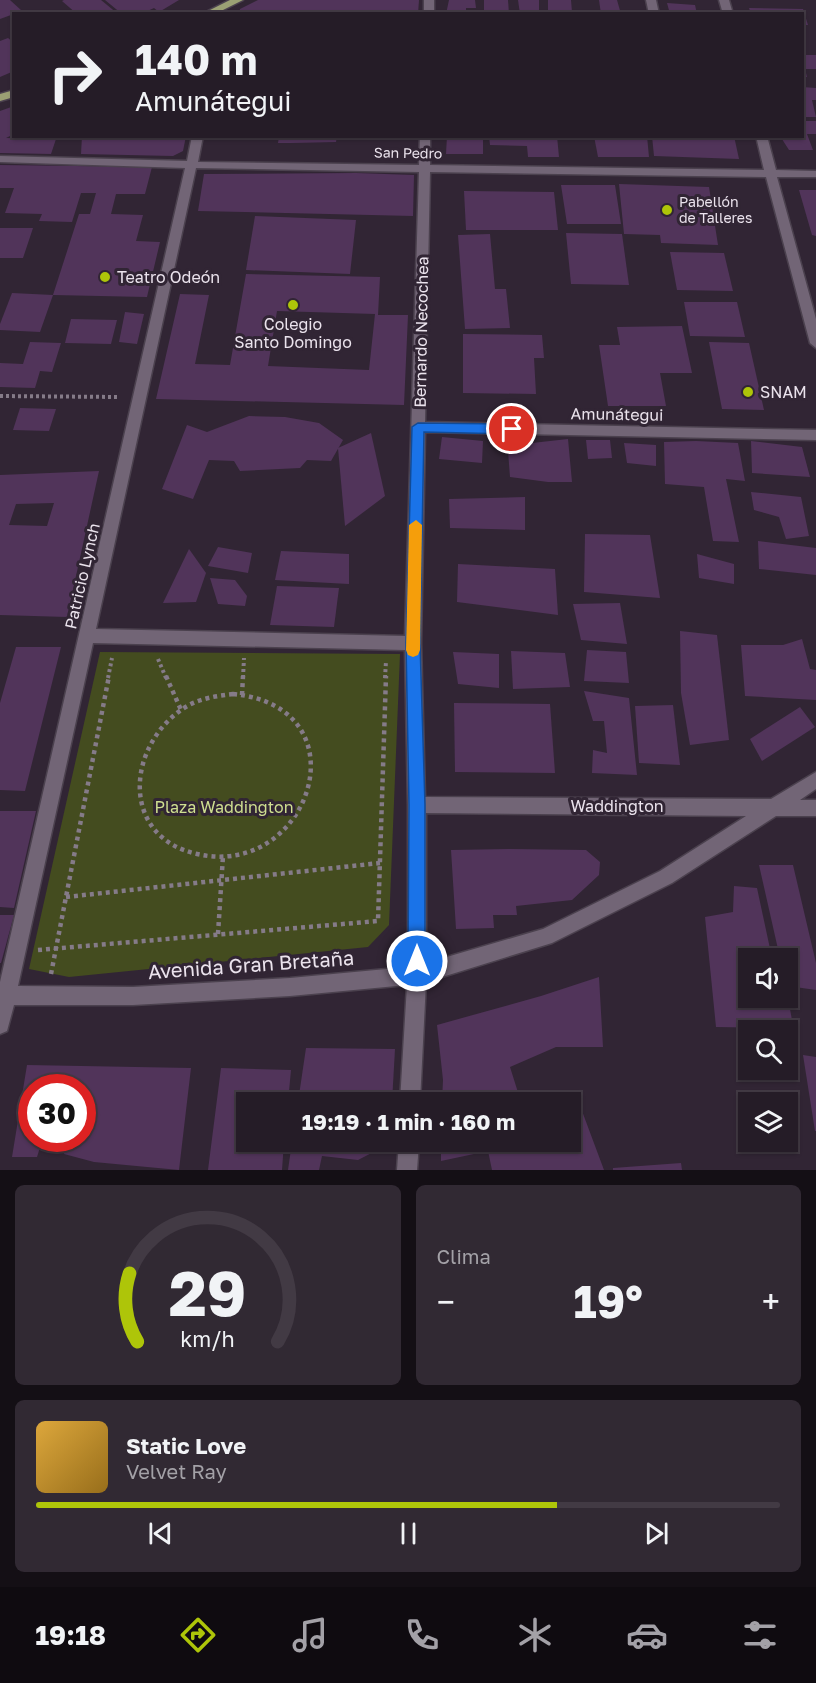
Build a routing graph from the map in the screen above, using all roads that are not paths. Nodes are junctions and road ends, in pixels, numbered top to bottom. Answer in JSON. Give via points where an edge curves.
{"nodes":[{"id":1,"x":238,"y":0,"type":"edge"},
{"id":2,"x":227,"y":9,"type":"edge"},
{"id":3,"x":198,"y":138,"type":"edge"},
{"id":4,"x":425,"y":138,"type":"edge"},
{"id":5,"x":762,"y":138,"type":"edge"},
{"id":6,"x":0,"y":159,"type":"edge"},
{"id":7,"x":192,"y":165,"type":"junction"},
{"id":8,"x":424,"y":168,"type":"junction"},
{"id":9,"x":771,"y":174,"type":"junction"},
{"id":10,"x":816,"y":174,"type":"edge"},
{"id":11,"x":816,"y":343,"type":"edge"},
{"id":12,"x":418,"y":427,"type":"junction"},
{"id":13,"x":816,"y":435,"type":"edge"},
{"id":14,"x":87,"y":636,"type":"junction"},
{"id":15,"x":413,"y":643,"type":"junction"},
{"id":16,"x":816,"y":780,"type":"edge"},
{"id":17,"x":417,"y":805,"type":"junction"},
{"id":18,"x":776,"y":807,"type":"junction"},
{"id":19,"x":816,"y":807,"type":"edge"},
{"id":20,"x":417,"y":975,"type":"junction"},
{"id":21,"x":3,"y":996,"type":"edge"},
{"id":22,"x":0,"y":1024,"type":"edge"},
{"id":23,"x":411,"y":1092,"type":"edge"},
{"id":24,"x":408,"y":1152,"type":"edge"},
{"id":25,"x":407,"y":1170,"type":"edge"}],
"edges":[{"from":1,"to":2,"type":"main road"},
{"from":3,"to":7,"type":"street","name":"Patricio Lynch"},
{"from":4,"to":8,"type":"street","name":"Bernardo Necochea"},
{"from":5,"to":9,"type":"street"},
{"from":6,"to":7,"type":"street","name":"San Pedro"},
{"from":7,"to":8,"type":"street","name":"San Pedro"},
{"from":7,"to":14,"type":"street","name":"Patricio Lynch"},
{"from":8,"to":9,"type":"street","name":"San Pedro"},
{"from":8,"to":12,"type":"street","name":"Bernardo Necochea"},
{"from":9,"to":10,"type":"street","name":"San Pedro"},
{"from":9,"to":11,"type":"street"},
{"from":12,"to":13,"type":"street","name":"Amunátegui"},
{"from":12,"to":15,"type":"street","name":"Bernardo Necochea"},
{"from":14,"to":15,"type":"street"},
{"from":14,"to":21,"type":"street","name":"Patricio Lynch"},
{"from":15,"to":17,"type":"street","name":"Bernardo Necochea"},
{"from":16,"to":18,"type":"street","name":"Avenida Gran Bretaña"},
{"from":17,"to":18,"type":"street","name":"Waddington"},
{"from":17,"to":20,"type":"street","name":"Bernardo Necochea"},
{"from":18,"to":19,"type":"street","name":"Waddington"},
{"from":18,"to":20,"type":"street","name":"Avenida Gran Bretaña","via":[[666,877],[546,937]]},
{"from":20,"to":21,"type":"street","name":"Avenida Gran Bretaña","via":[[133,996]]},
{"from":20,"to":23,"type":"street","name":"Bernardo Necochea"},
{"from":21,"to":22,"type":"street","name":"Patricio Lynch"},
{"from":24,"to":25,"type":"street"}]}
